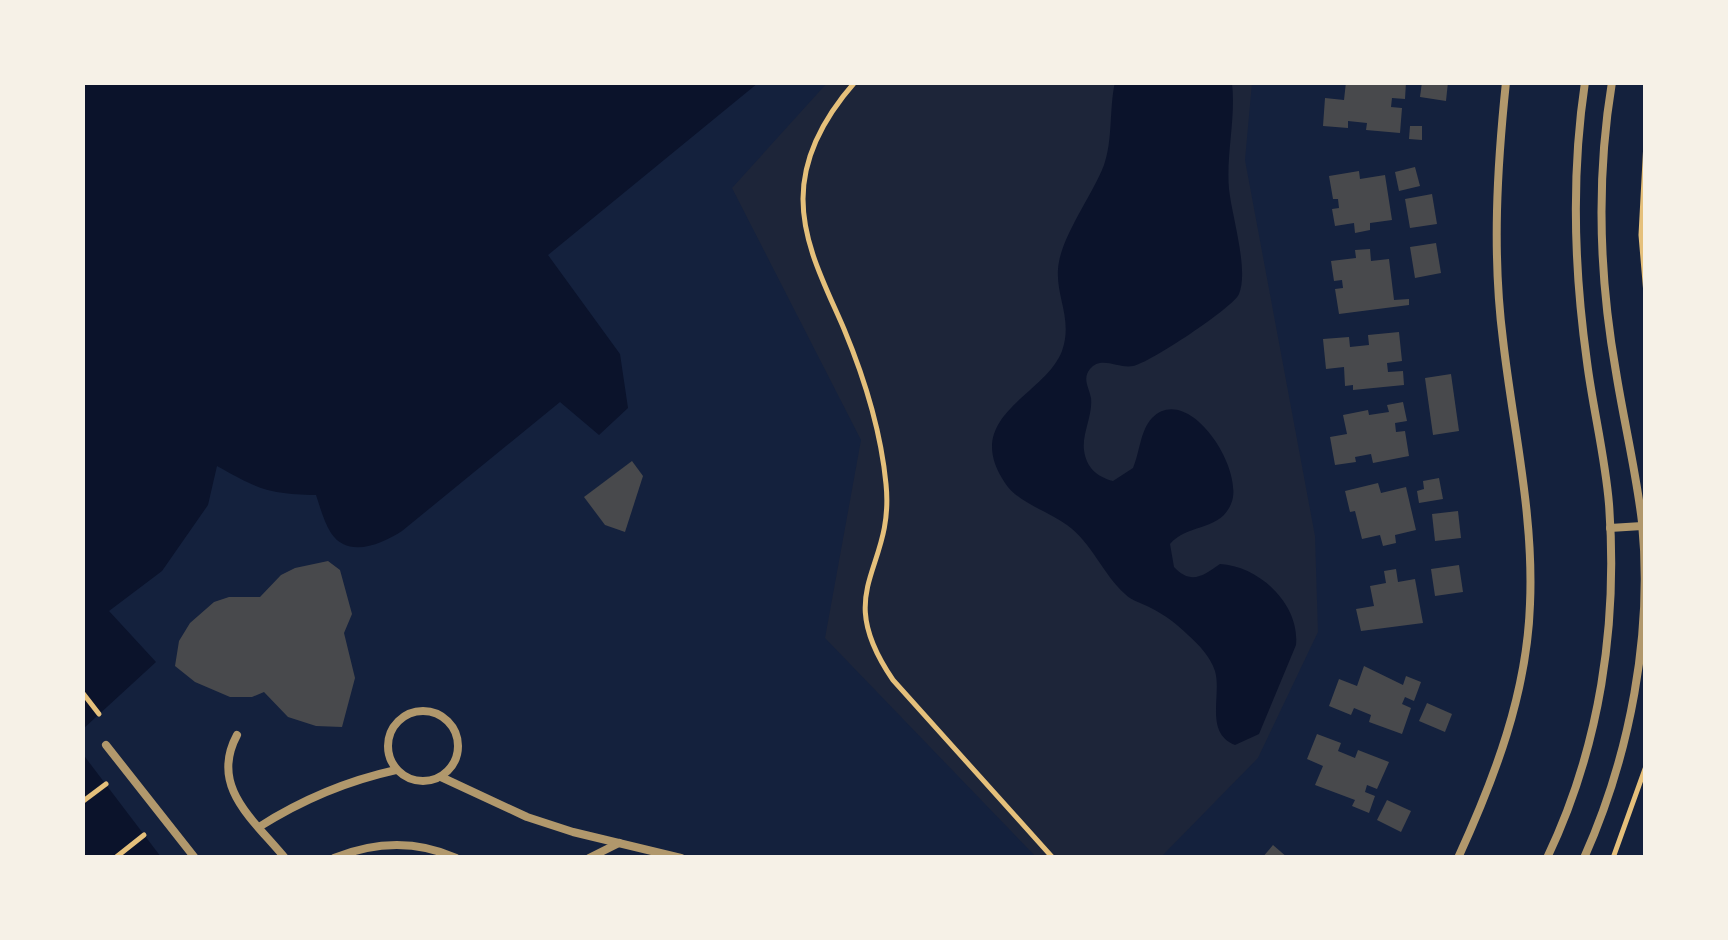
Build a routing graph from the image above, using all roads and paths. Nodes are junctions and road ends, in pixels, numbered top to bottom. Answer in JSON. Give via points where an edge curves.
{"nodes":[{"id":1,"x":854,"y":82,"type":"edge"},
{"id":2,"x":1506,"y":82,"type":"edge"},
{"id":3,"x":1585,"y":82,"type":"edge"},
{"id":4,"x":1612,"y":82,"type":"edge"},
{"id":5,"x":1646,"y":142,"type":"edge"},
{"id":6,"x":1646,"y":294,"type":"edge"},
{"id":7,"x":1642,"y":526,"type":"junction"},
{"id":8,"x":1610,"y":528,"type":"junction"},
{"id":9,"x":82,"y":692,"type":"edge"},
{"id":10,"x":99,"y":714,"type":"dead end"},
{"id":11,"x":237,"y":735,"type":"dead end"},
{"id":12,"x":106,"y":746,"type":"dead end"},
{"id":13,"x":1646,"y":766,"type":"edge"},
{"id":14,"x":396,"y":770,"type":"junction"},
{"id":15,"x":441,"y":776,"type":"junction"},
{"id":16,"x":106,"y":784,"type":"dead end"},
{"id":17,"x":82,"y":802,"type":"edge"},
{"id":18,"x":260,"y":827,"type":"junction"},
{"id":19,"x":144,"y":834,"type":"dead end"},
{"id":20,"x":619,"y":842,"type":"junction"},
{"id":21,"x":115,"y":858,"type":"edge"},
{"id":22,"x":195,"y":858,"type":"edge"},
{"id":23,"x":285,"y":858,"type":"edge"},
{"id":24,"x":334,"y":858,"type":"edge"},
{"id":25,"x":456,"y":858,"type":"edge"},
{"id":26,"x":589,"y":858,"type":"edge"},
{"id":27,"x":681,"y":858,"type":"edge"},
{"id":28,"x":1053,"y":858,"type":"edge"},
{"id":29,"x":1458,"y":858,"type":"edge"},
{"id":30,"x":1547,"y":858,"type":"edge"},
{"id":31,"x":1584,"y":858,"type":"edge"},
{"id":32,"x":1614,"y":858,"type":"edge"}],
"edges":[{"from":1,"to":28,"type":"path","via":[[811,150],[803,201],[818,271],[860,371],[886,482],[885,527],[863,600],[866,629],[893,680]]},
{"from":2,"to":29,"type":"lane","via":[[1496,246],[1502,338],[1530,517],[1530,606],[1518,695],[1493,781]]},
{"from":3,"to":8,"type":"lane","via":[[1575,195],[1577,280]]},
{"from":4,"to":7,"type":"lane","via":[[1600,204],[1604,289]]},
{"from":5,"to":6,"type":"path"},
{"from":7,"to":8,"type":"lane"},
{"from":7,"to":31,"type":"lane","via":[[1636,680],[1621,756]]},
{"from":8,"to":30,"type":"lane","via":[[1609,635],[1599,702]]},
{"from":9,"to":10,"type":"path"},
{"from":11,"to":18,"type":"lane","via":[[226,764],[228,780]]},
{"from":12,"to":22,"type":"lane"},
{"from":13,"to":32,"type":"path"},
{"from":14,"to":15,"type":"lane","via":[[418,782]]},
{"from":14,"to":15,"type":"lane","via":[[390,735],[404,716],[428,712],[449,723],[458,746]]},
{"from":14,"to":18,"type":"lane","via":[[339,786]]},
{"from":15,"to":20,"type":"lane","via":[[528,817]]},
{"from":16,"to":17,"type":"path"},
{"from":18,"to":23,"type":"lane"},
{"from":19,"to":21,"type":"path"},
{"from":20,"to":26,"type":"lane"},
{"from":20,"to":27,"type":"lane"},
{"from":24,"to":25,"type":"lane","via":[[384,844]]}]}
